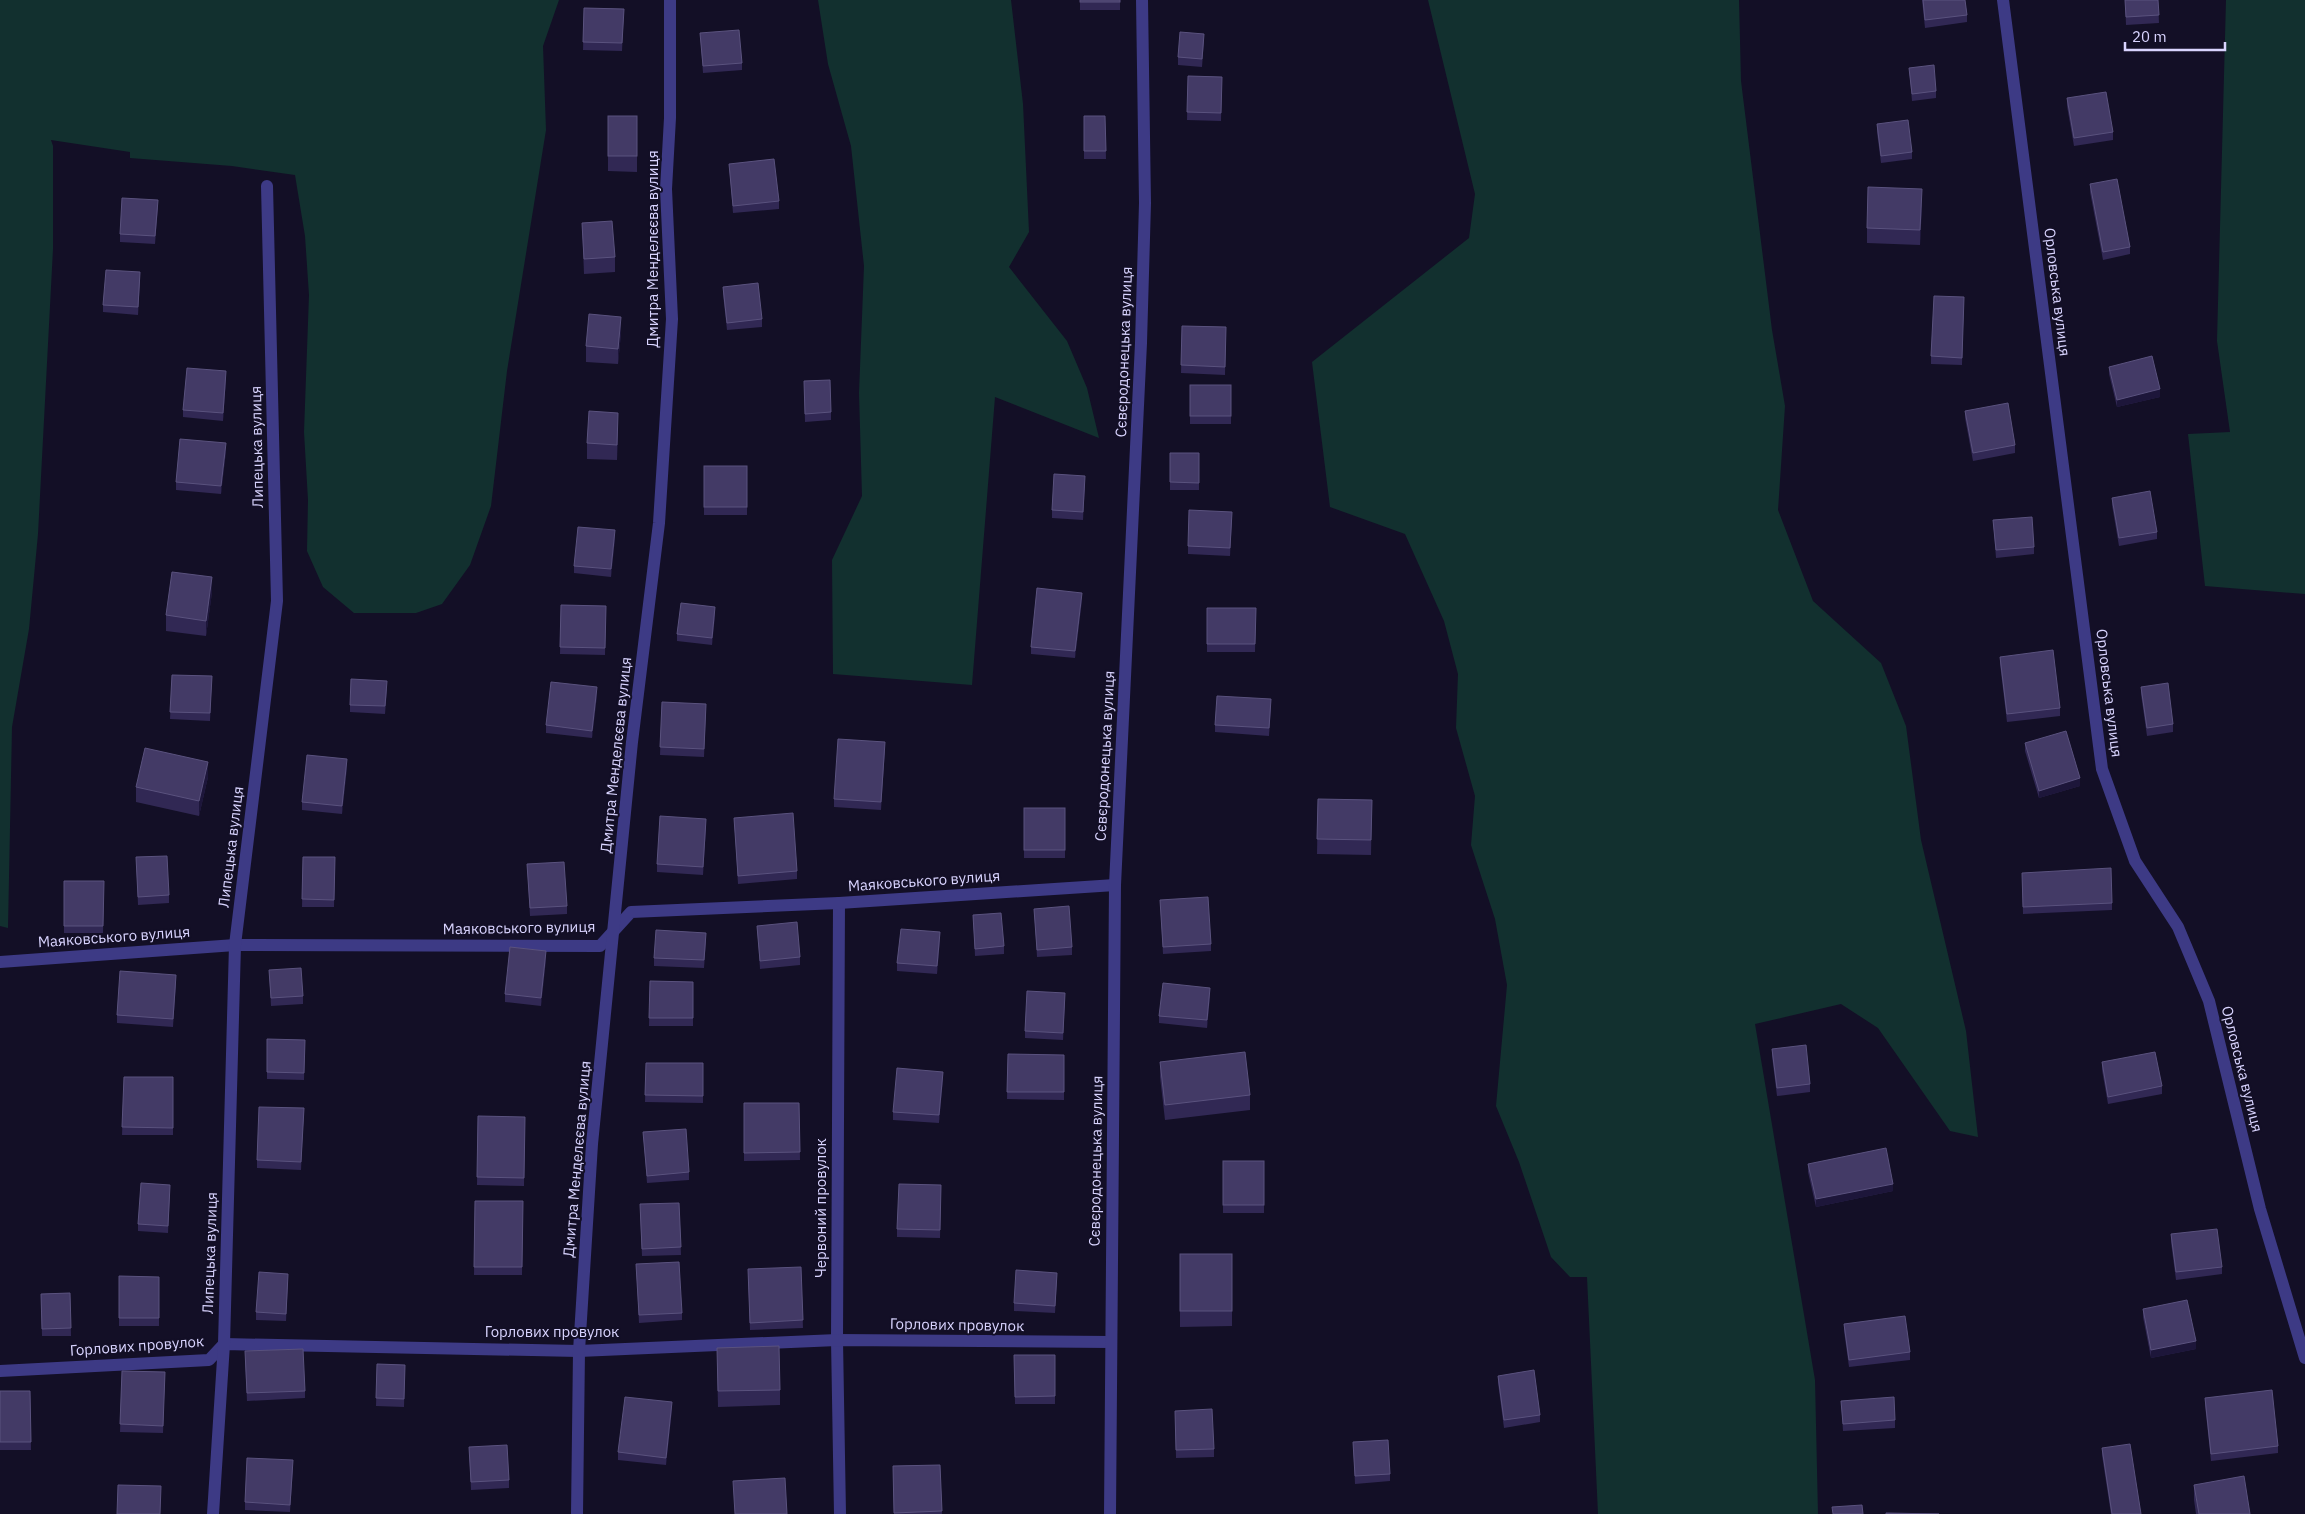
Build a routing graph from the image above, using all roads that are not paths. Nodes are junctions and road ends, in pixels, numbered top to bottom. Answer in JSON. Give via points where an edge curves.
{"nodes":[{"id":1,"x":670,"y":0,"type":"edge"},
{"id":2,"x":1142,"y":0,"type":"edge"},
{"id":3,"x":2003,"y":0,"type":"edge"},
{"id":4,"x":267,"y":186,"type":"dead end"},
{"id":5,"x":1115,"y":885,"type":"junction"},
{"id":6,"x":839,"y":903,"type":"junction"},
{"id":7,"x":615,"y":927,"type":"junction"},
{"id":8,"x":235,"y":945,"type":"junction"},
{"id":9,"x":0,"y":962,"type":"edge"},
{"id":10,"x":837,"y":1340,"type":"junction"},
{"id":11,"x":1111,"y":1342,"type":"junction"},
{"id":12,"x":224,"y":1344,"type":"junction"},
{"id":13,"x":579,"y":1351,"type":"junction"},
{"id":14,"x":2305,"y":1358,"type":"edge"},
{"id":15,"x":0,"y":1371,"type":"edge"},
{"id":16,"x":213,"y":1514,"type":"edge"},
{"id":17,"x":577,"y":1514,"type":"edge"},
{"id":18,"x":840,"y":1514,"type":"edge"},
{"id":19,"x":1110,"y":1514,"type":"edge"}],
"edges":[{"from":1,"to":7,"type":"street","name":"Дмитра Менделєєва вулиця","via":[[670,118],[666,188],[672,319],[659,523],[632,742]]},
{"from":2,"to":5,"type":"street","name":"Сєвєродонецька вулиця","via":[[1145,204],[1142,303]]},
{"from":3,"to":14,"type":"street","name":"Орловська вулиця","via":[[2102,769],[2134,861],[2178,927],[2209,1001],[2260,1209]]},
{"from":4,"to":8,"type":"street","name":"Липецька вулиця","via":[[277,601]]},
{"from":5,"to":6,"type":"street","name":"Маяковського вулиця"},
{"from":5,"to":11,"type":"street","name":"Сєвєродонецька вулиця"},
{"from":6,"to":7,"type":"street","name":"Маяковського вулиця","via":[[630,912]]},
{"from":6,"to":10,"type":"street","name":"Червоний провулок"},
{"from":7,"to":8,"type":"street","name":"Маяковського вулиця","via":[[600,946]]},
{"from":7,"to":13,"type":"street","name":"Дмитра Менделєєва вулиця","via":[[592,1144]]},
{"from":8,"to":9,"type":"street","name":"Маяковського вулиця"},
{"from":8,"to":12,"type":"street","name":"Липецька вулиця"},
{"from":10,"to":11,"type":"street","name":"Горлових провулок"},
{"from":10,"to":13,"type":"street","name":"Горлових провулок"},
{"from":10,"to":18,"type":"street","name":"Червоний провулок"},
{"from":11,"to":19,"type":"street","name":"Сєвєродонецька вулиця"},
{"from":12,"to":13,"type":"street","name":"Горлових провулок"},
{"from":12,"to":15,"type":"street","name":"Горлових провулок","via":[[209,1360]]},
{"from":12,"to":16,"type":"street","name":"Липецька вулиця"},
{"from":13,"to":17,"type":"street","name":"Дмитра Менделєєва вулиця"}]}
